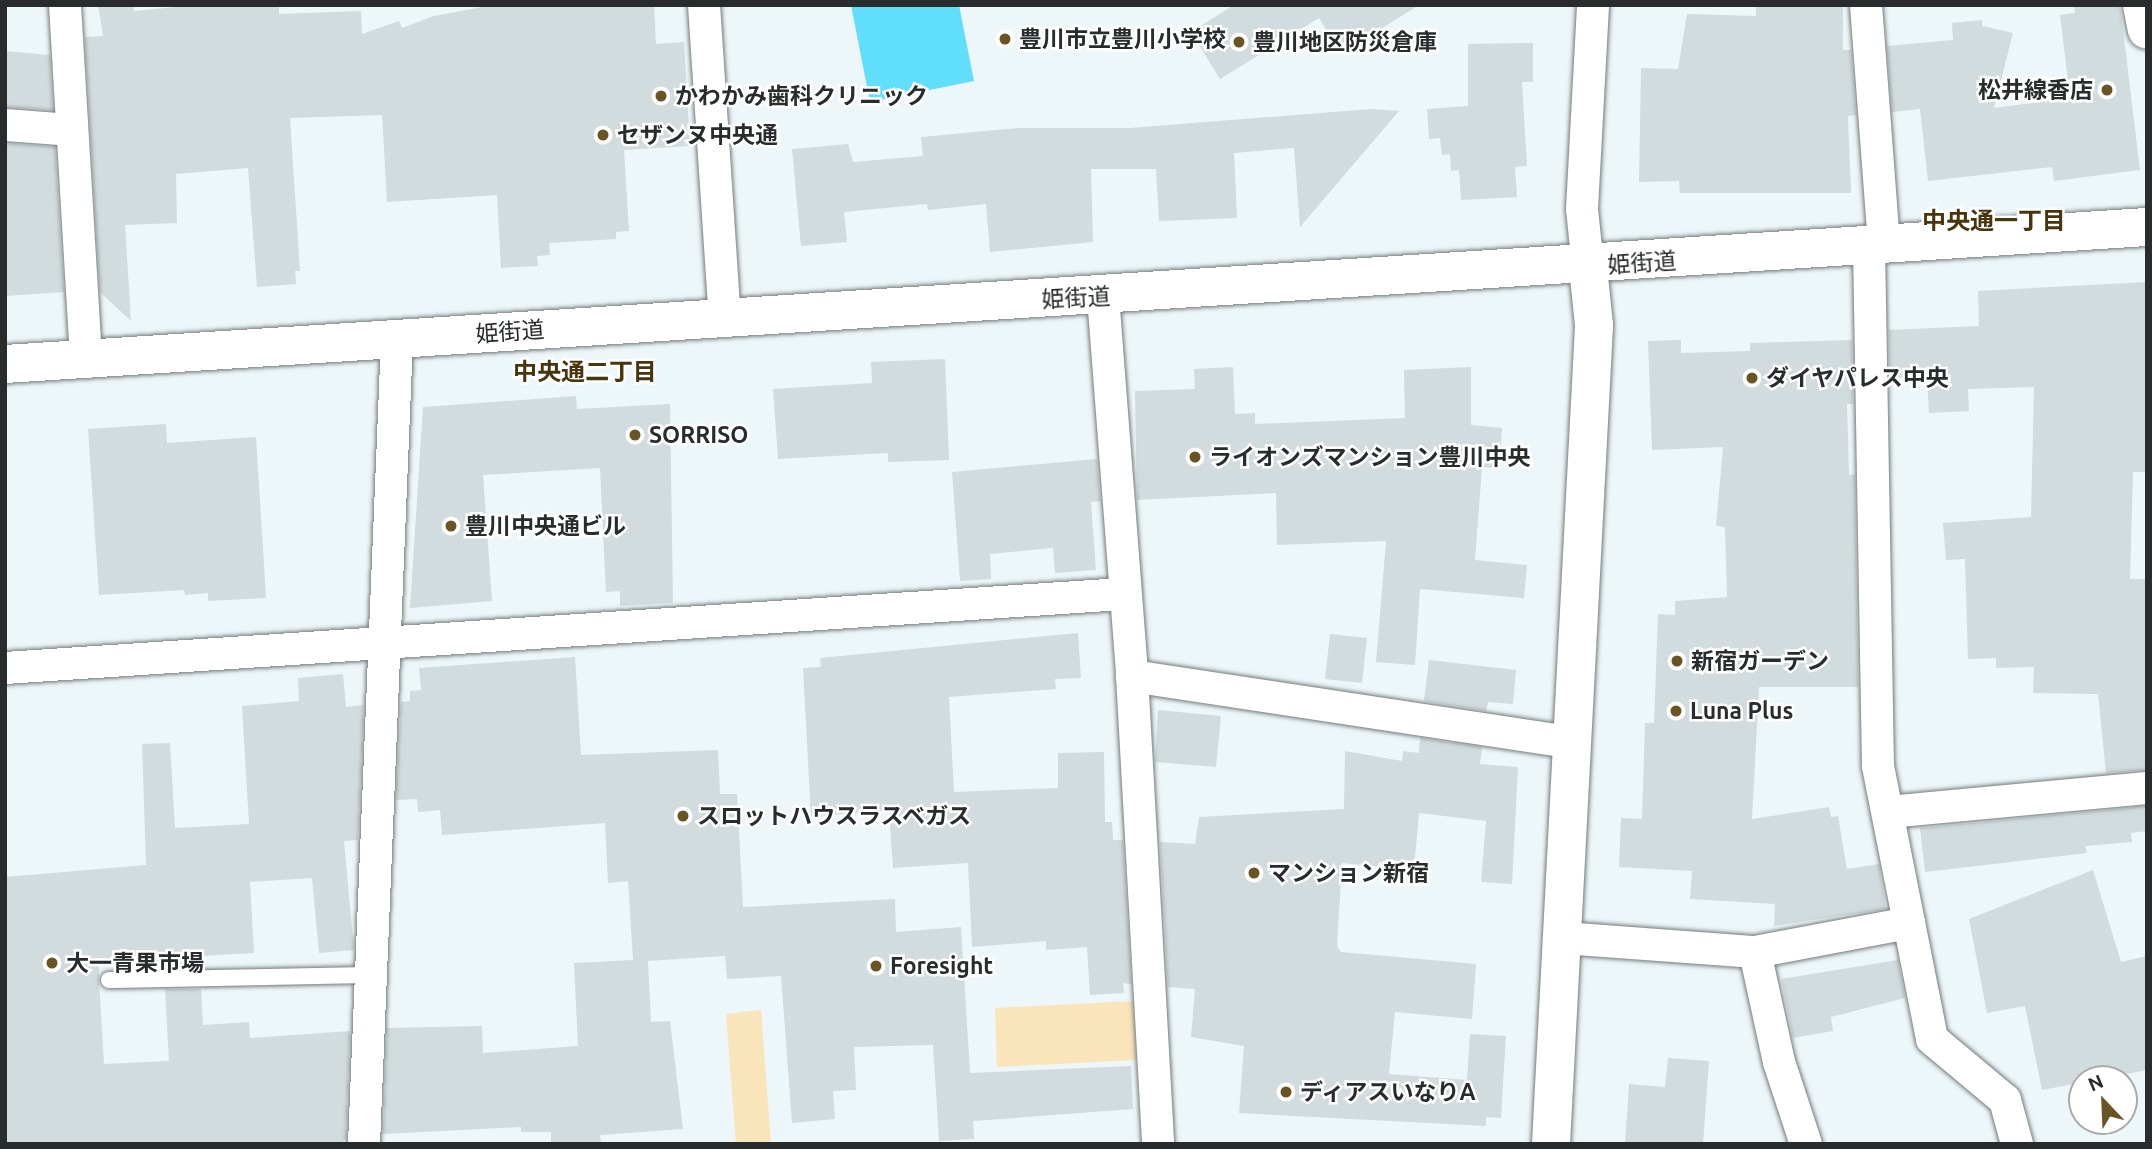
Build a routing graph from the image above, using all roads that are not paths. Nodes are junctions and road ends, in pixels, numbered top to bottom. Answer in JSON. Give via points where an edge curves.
{"nodes":[{"id":1,"x":65,"y":5,"type":"edge"},
{"id":2,"x":704,"y":5,"type":"edge"},
{"id":3,"x":1593,"y":5,"type":"edge"},
{"id":4,"x":1866,"y":5,"type":"edge"},
{"id":5,"x":2142,"y":5,"type":"edge"},
{"id":6,"x":2147,"y":30,"type":"edge"},
{"id":7,"x":5,"y":125,"type":"edge"},
{"id":8,"x":71,"y":130,"type":"junction"},
{"id":9,"x":2147,"y":227,"type":"edge"},
{"id":10,"x":1877,"y":246,"type":"junction"},
{"id":11,"x":1588,"y":267,"type":"junction"},
{"id":12,"x":1103,"y":296,"type":"junction"},
{"id":13,"x":725,"y":318,"type":"junction"},
{"id":14,"x":397,"y":339,"type":"junction"},
{"id":15,"x":86,"y":358,"type":"junction"},
{"id":16,"x":5,"y":364,"type":"edge"},
{"id":17,"x":1122,"y":594,"type":"junction"},
{"id":18,"x":388,"y":644,"type":"junction"},
{"id":19,"x":5,"y":667,"type":"edge"},
{"id":20,"x":1132,"y":676,"type":"junction"},
{"id":21,"x":1570,"y":742,"type":"junction"},
{"id":22,"x":2147,"y":788,"type":"edge"},
{"id":23,"x":1888,"y":812,"type":"junction"},
{"id":24,"x":1909,"y":923,"type":"junction"},
{"id":25,"x":1563,"y":938,"type":"junction"},
{"id":26,"x":1755,"y":952,"type":"junction"},
{"id":27,"x":373,"y":975,"type":"junction"},
{"id":28,"x":109,"y":980,"type":"dead end"},
{"id":29,"x":364,"y":1144,"type":"edge"},
{"id":30,"x":1158,"y":1144,"type":"edge"},
{"id":31,"x":1551,"y":1144,"type":"edge"},
{"id":32,"x":1806,"y":1144,"type":"edge"},
{"id":33,"x":2017,"y":1144,"type":"edge"}],
"edges":[{"from":1,"to":8,"type":"street"},
{"from":2,"to":13,"type":"street"},
{"from":3,"to":11,"type":"street","via":[[1582,209]]},
{"from":4,"to":10,"type":"street"},
{"from":5,"to":6,"type":"main road"},
{"from":7,"to":8,"type":"street"},
{"from":8,"to":15,"type":"street"},
{"from":9,"to":10,"type":"main road","name":"姫街道"},
{"from":10,"to":11,"type":"main road","name":"姫街道"},
{"from":10,"to":23,"type":"street","via":[[1876,740]]},
{"from":11,"to":12,"type":"main road","name":"姫街道"},
{"from":11,"to":21,"type":"main road","via":[[1594,325]]},
{"from":12,"to":13,"type":"main road","name":"姫街道"},
{"from":12,"to":17,"type":"street"},
{"from":13,"to":14,"type":"main road","name":"姫街道"},
{"from":14,"to":15,"type":"main road","name":"姫街道"},
{"from":14,"to":18,"type":"street"},
{"from":15,"to":16,"type":"main road","name":"姫街道"},
{"from":17,"to":18,"type":"street"},
{"from":17,"to":20,"type":"street"},
{"from":18,"to":19,"type":"street"},
{"from":18,"to":27,"type":"street"},
{"from":20,"to":21,"type":"street"},
{"from":20,"to":30,"type":"street"},
{"from":21,"to":25,"type":"main road"},
{"from":22,"to":23,"type":"street"},
{"from":23,"to":24,"type":"street"},
{"from":24,"to":26,"type":"street"},
{"from":24,"to":33,"type":"street","via":[[1932,1039],[2005,1100]]},
{"from":25,"to":26,"type":"street"},
{"from":25,"to":31,"type":"main road"},
{"from":26,"to":32,"type":"street","via":[[1779,1062]]},
{"from":27,"to":28,"type":"lane"},
{"from":27,"to":29,"type":"street"}]}
